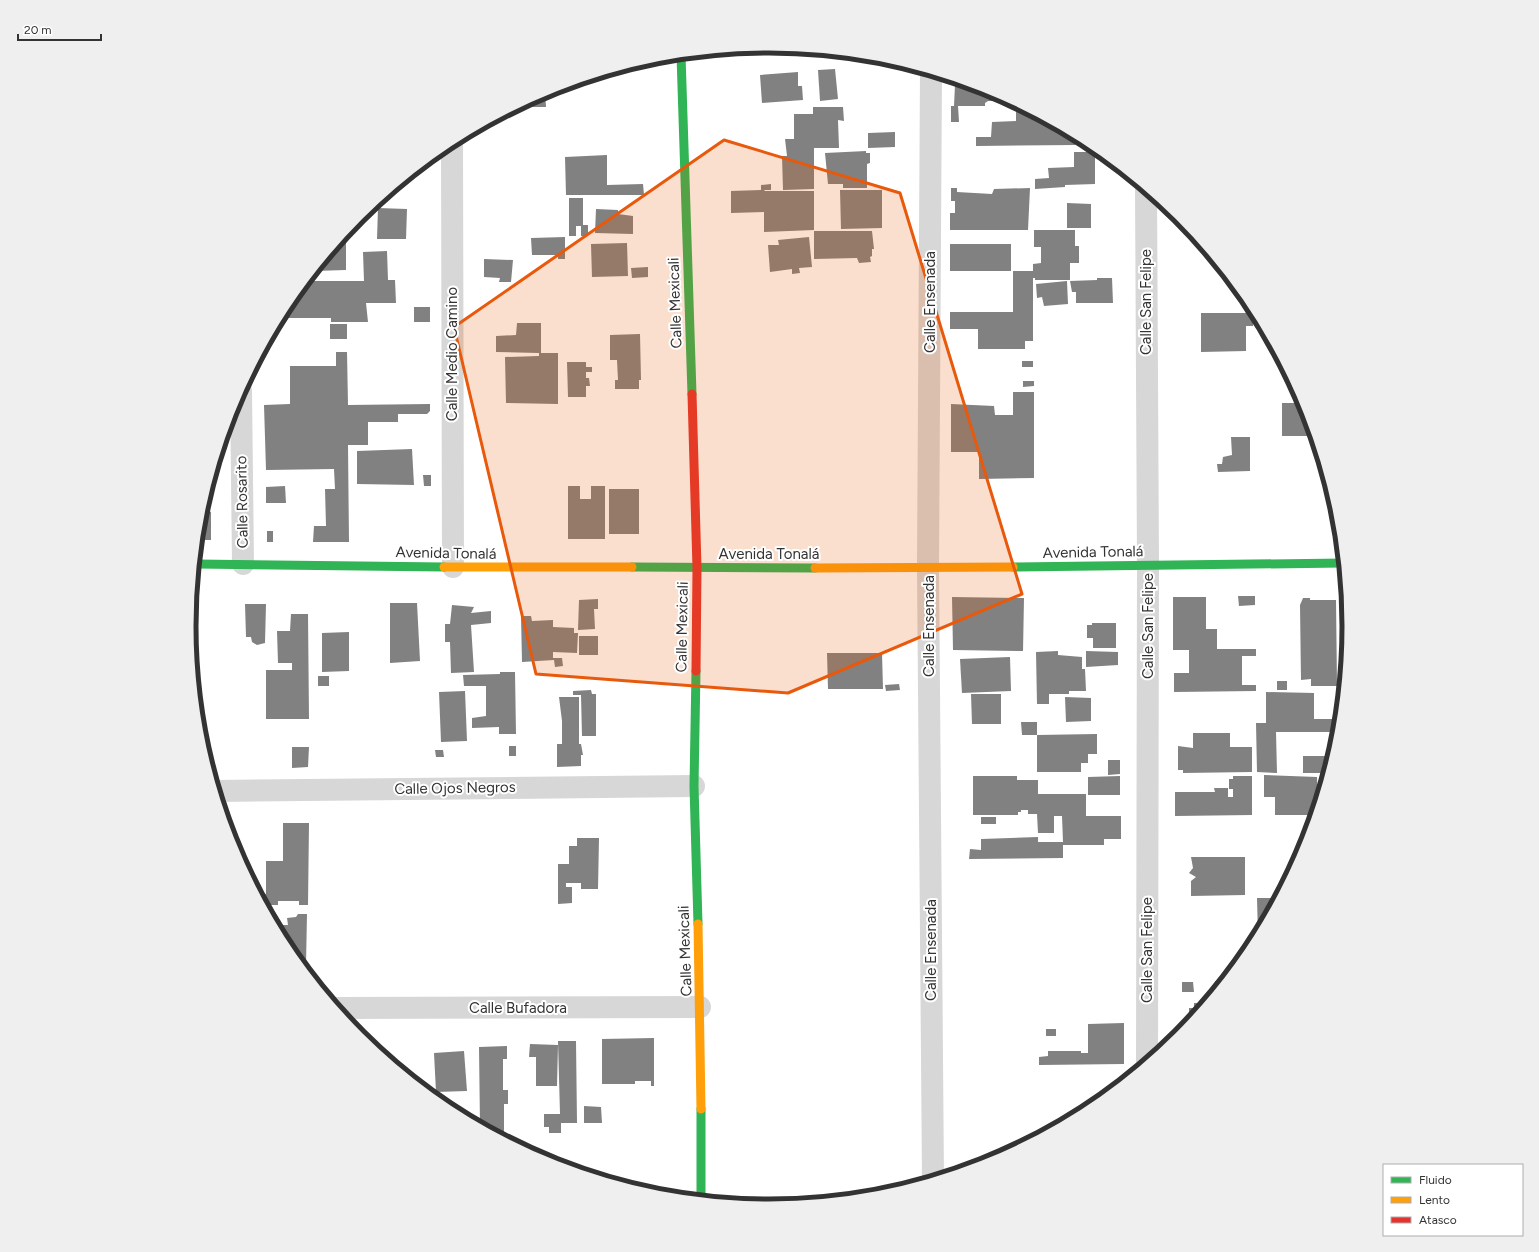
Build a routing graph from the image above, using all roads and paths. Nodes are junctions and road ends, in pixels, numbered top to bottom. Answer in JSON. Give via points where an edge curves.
{"nodes":[{"id":1,"x":681,"y":60,"type":"edge"},
{"id":2,"x":931,"y":77,"type":"edge"},
{"id":3,"x":452,"y":149,"type":"edge"},
{"id":4,"x":1146,"y":194,"type":"edge"},
{"id":5,"x":241,"y":405,"type":"edge"},
{"id":6,"x":1339,"y":563,"type":"edge"},
{"id":7,"x":200,"y":564,"type":"edge"},
{"id":8,"x":243,"y":564,"type":"junction"},
{"id":9,"x":1148,"y":565,"type":"junction"},
{"id":10,"x":453,"y":567,"type":"junction"},
{"id":11,"x":697,"y":568,"type":"junction"},
{"id":12,"x":928,"y":568,"type":"junction"},
{"id":13,"x":694,"y":786,"type":"junction"},
{"id":14,"x":221,"y":791,"type":"edge"},
{"id":15,"x":700,"y":1007,"type":"junction"},
{"id":16,"x":343,"y":1008,"type":"edge"},
{"id":17,"x":1146,"y":1058,"type":"edge"},
{"id":18,"x":933,"y":1175,"type":"edge"},
{"id":19,"x":701,"y":1195,"type":"edge"}],
"edges":[{"from":1,"to":11,"type":"street","name":"Calle Mexicali"},
{"from":2,"to":12,"type":"street","name":"Calle Ensenada"},
{"from":3,"to":10,"type":"street","name":"Calle Medio Camino"},
{"from":4,"to":9,"type":"street","name":"Calle San Felipe"},
{"from":5,"to":8,"type":"street","name":"Calle Rosarito"},
{"from":6,"to":9,"type":"street","name":"Avenida Tonalá"},
{"from":7,"to":8,"type":"street","name":"Avenida Tonalá"},
{"from":8,"to":10,"type":"street","name":"Avenida Tonalá"},
{"from":9,"to":12,"type":"street","name":"Avenida Tonalá"},
{"from":9,"to":17,"type":"street","name":"Calle San Felipe"},
{"from":10,"to":11,"type":"street","name":"Avenida Tonalá"},
{"from":11,"to":12,"type":"street","name":"Avenida Tonalá"},
{"from":11,"to":13,"type":"street","name":"Calle Mexicali"},
{"from":12,"to":18,"type":"street","name":"Calle Ensenada"},
{"from":13,"to":14,"type":"street","name":"Calle Ojos Negros"},
{"from":13,"to":15,"type":"street","name":"Calle Mexicali"},
{"from":15,"to":16,"type":"street","name":"Calle Bufadora"},
{"from":15,"to":19,"type":"street","name":"Calle Mexicali"}]}
